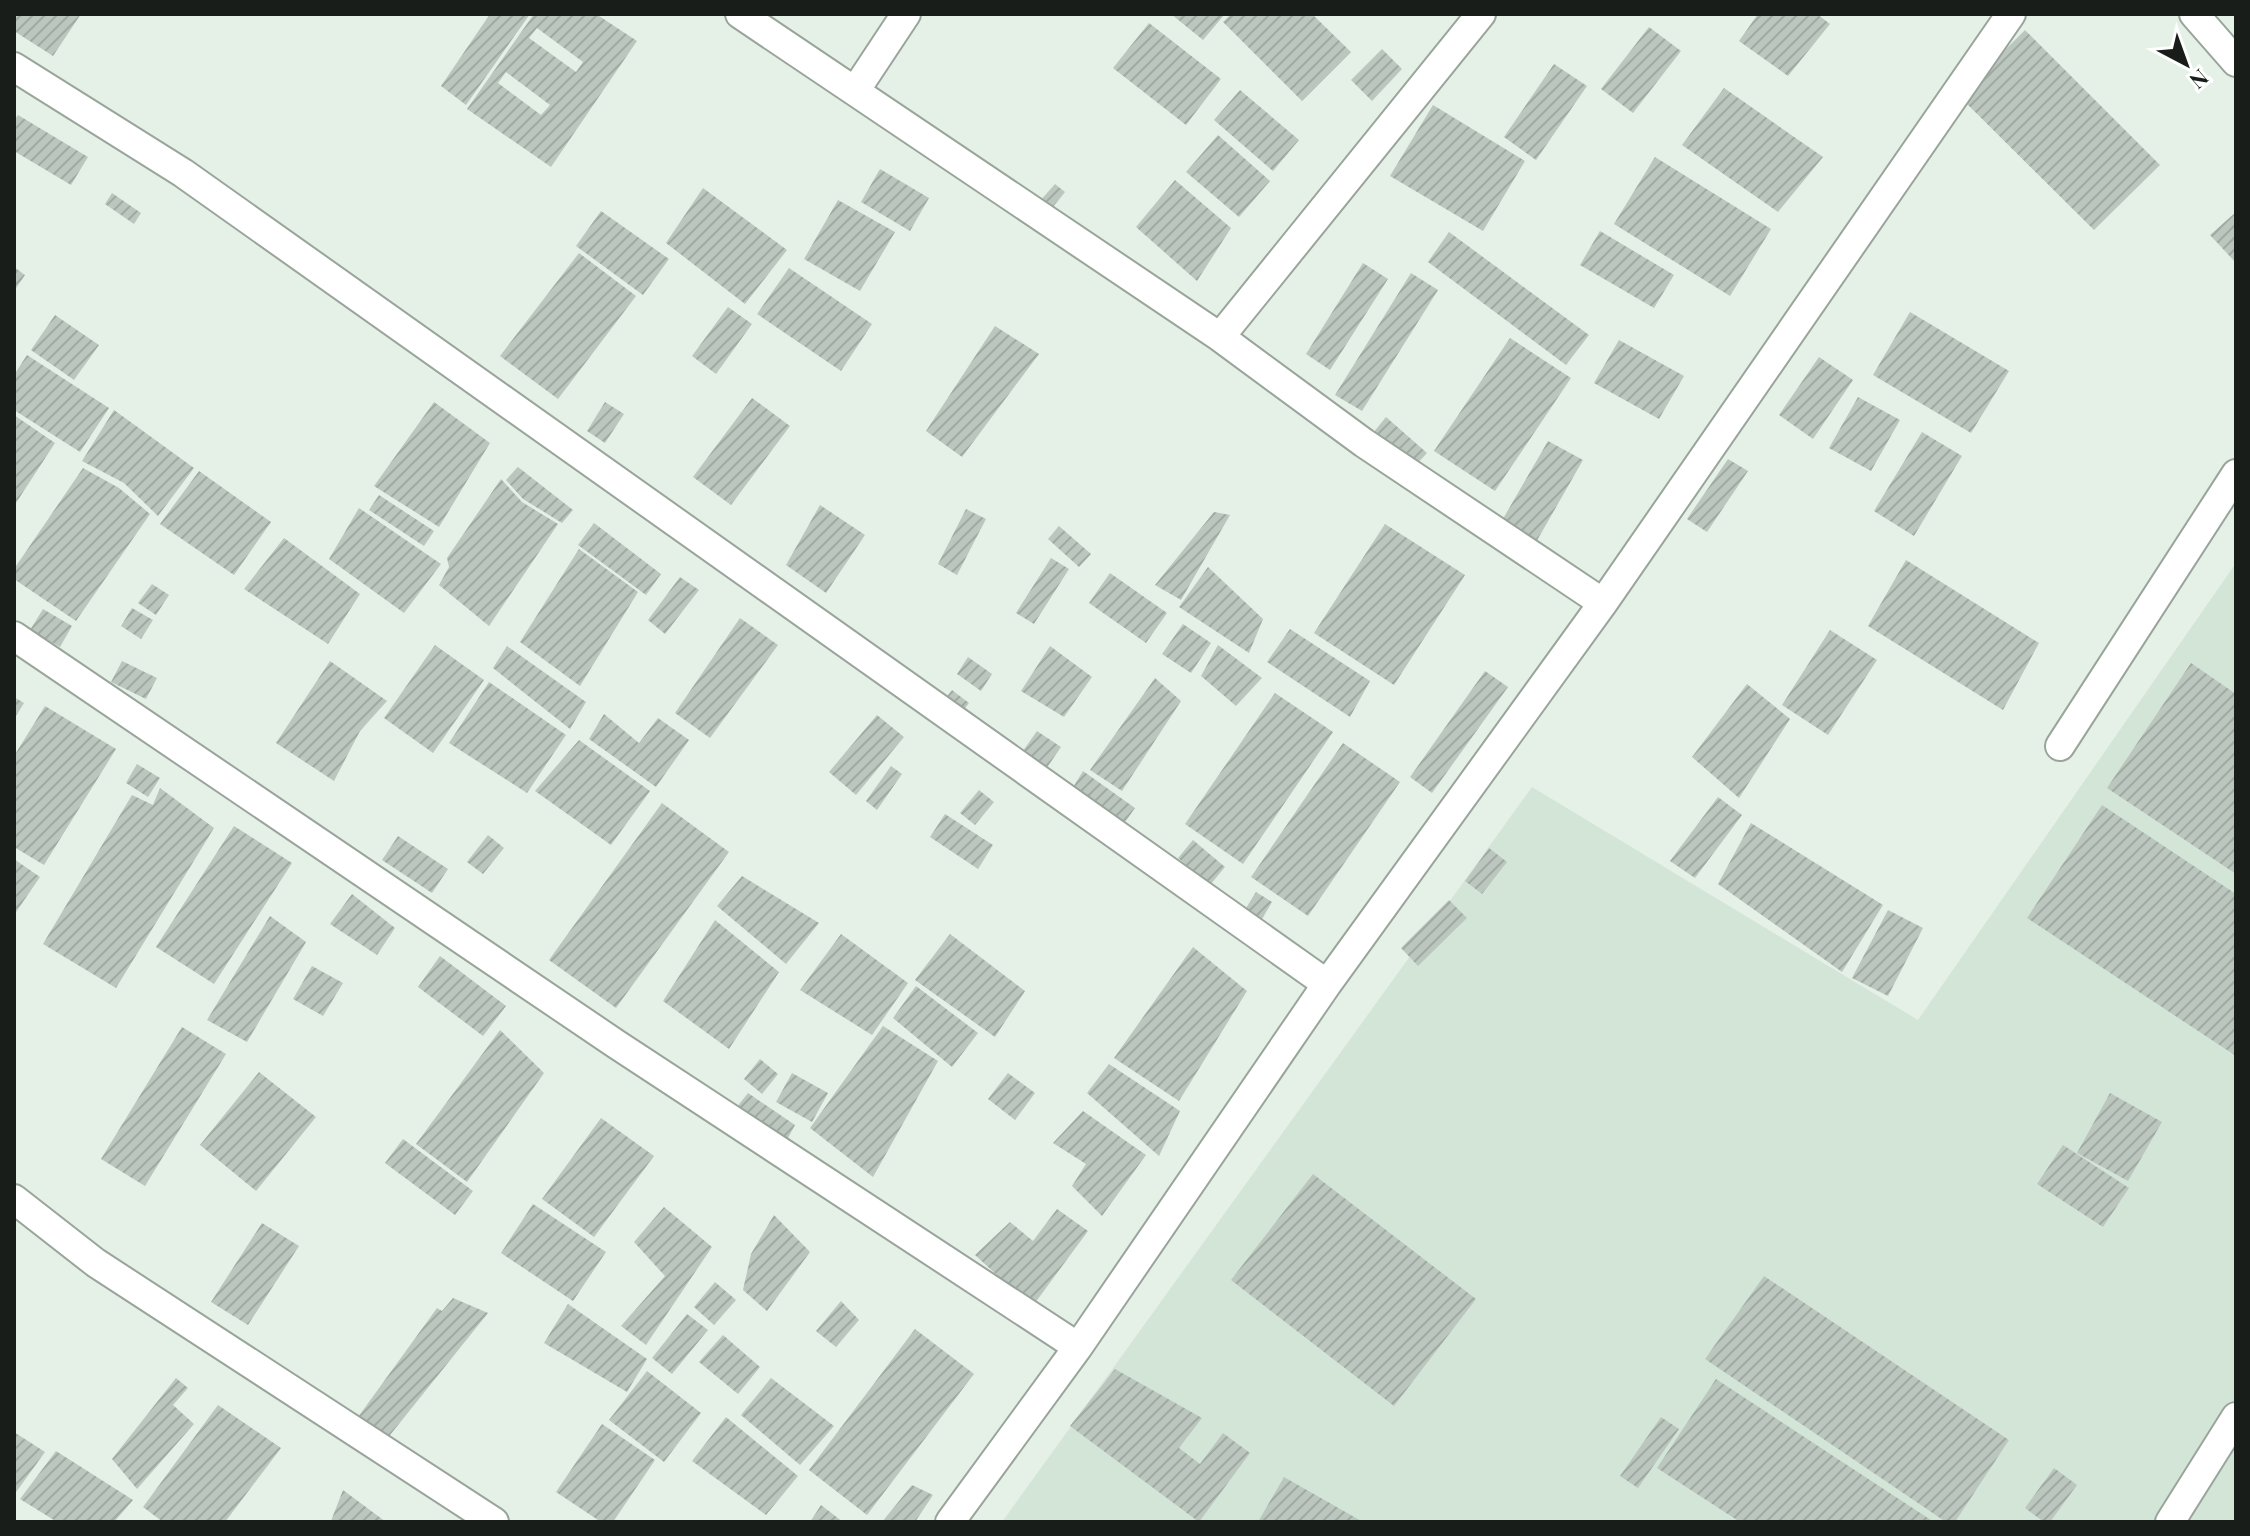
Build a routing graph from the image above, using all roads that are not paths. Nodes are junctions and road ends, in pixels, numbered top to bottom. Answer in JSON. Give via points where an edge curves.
{"nodes":[{"id":1,"x":740,"y":14,"type":"edge"},
{"id":2,"x":906,"y":14,"type":"edge"},
{"id":3,"x":1481,"y":14,"type":"edge"},
{"id":4,"x":2011,"y":14,"type":"edge"},
{"id":5,"x":2194,"y":14,"type":"edge"},
{"id":6,"x":2236,"y":62,"type":"edge"},
{"id":7,"x":14,"y":67,"type":"edge"},
{"id":8,"x":855,"y":91,"type":"junction"},
{"id":9,"x":1220,"y":337,"type":"junction"},
{"id":10,"x":2236,"y":474,"type":"edge"},
{"id":11,"x":1603,"y":603,"type":"junction"},
{"id":12,"x":14,"y":636,"type":"edge"},
{"id":13,"x":2060,"y":746,"type":"dead end"},
{"id":14,"x":1327,"y":984,"type":"junction"},
{"id":15,"x":14,"y":1199,"type":"edge"},
{"id":16,"x":1078,"y":1347,"type":"junction"},
{"id":17,"x":2236,"y":1417,"type":"edge"},
{"id":18,"x":494,"y":1522,"type":"edge"},
{"id":19,"x":950,"y":1522,"type":"edge"},
{"id":20,"x":2170,"y":1522,"type":"edge"}],
"edges":[{"from":1,"to":8,"type":"street"},
{"from":2,"to":8,"type":"street"},
{"from":3,"to":9,"type":"street"},
{"from":4,"to":11,"type":"street"},
{"from":5,"to":6,"type":"street"},
{"from":7,"to":14,"type":"street","via":[[183,173]]},
{"from":8,"to":9,"type":"street"},
{"from":9,"to":11,"type":"street","via":[[1364,443]]},
{"from":10,"to":13,"type":"street"},
{"from":11,"to":14,"type":"street"},
{"from":12,"to":16,"type":"street","via":[[616,1044]]},
{"from":14,"to":16,"type":"street"},
{"from":15,"to":18,"type":"street","via":[[96,1263]]},
{"from":16,"to":19,"type":"street"},
{"from":17,"to":20,"type":"street"}]}
